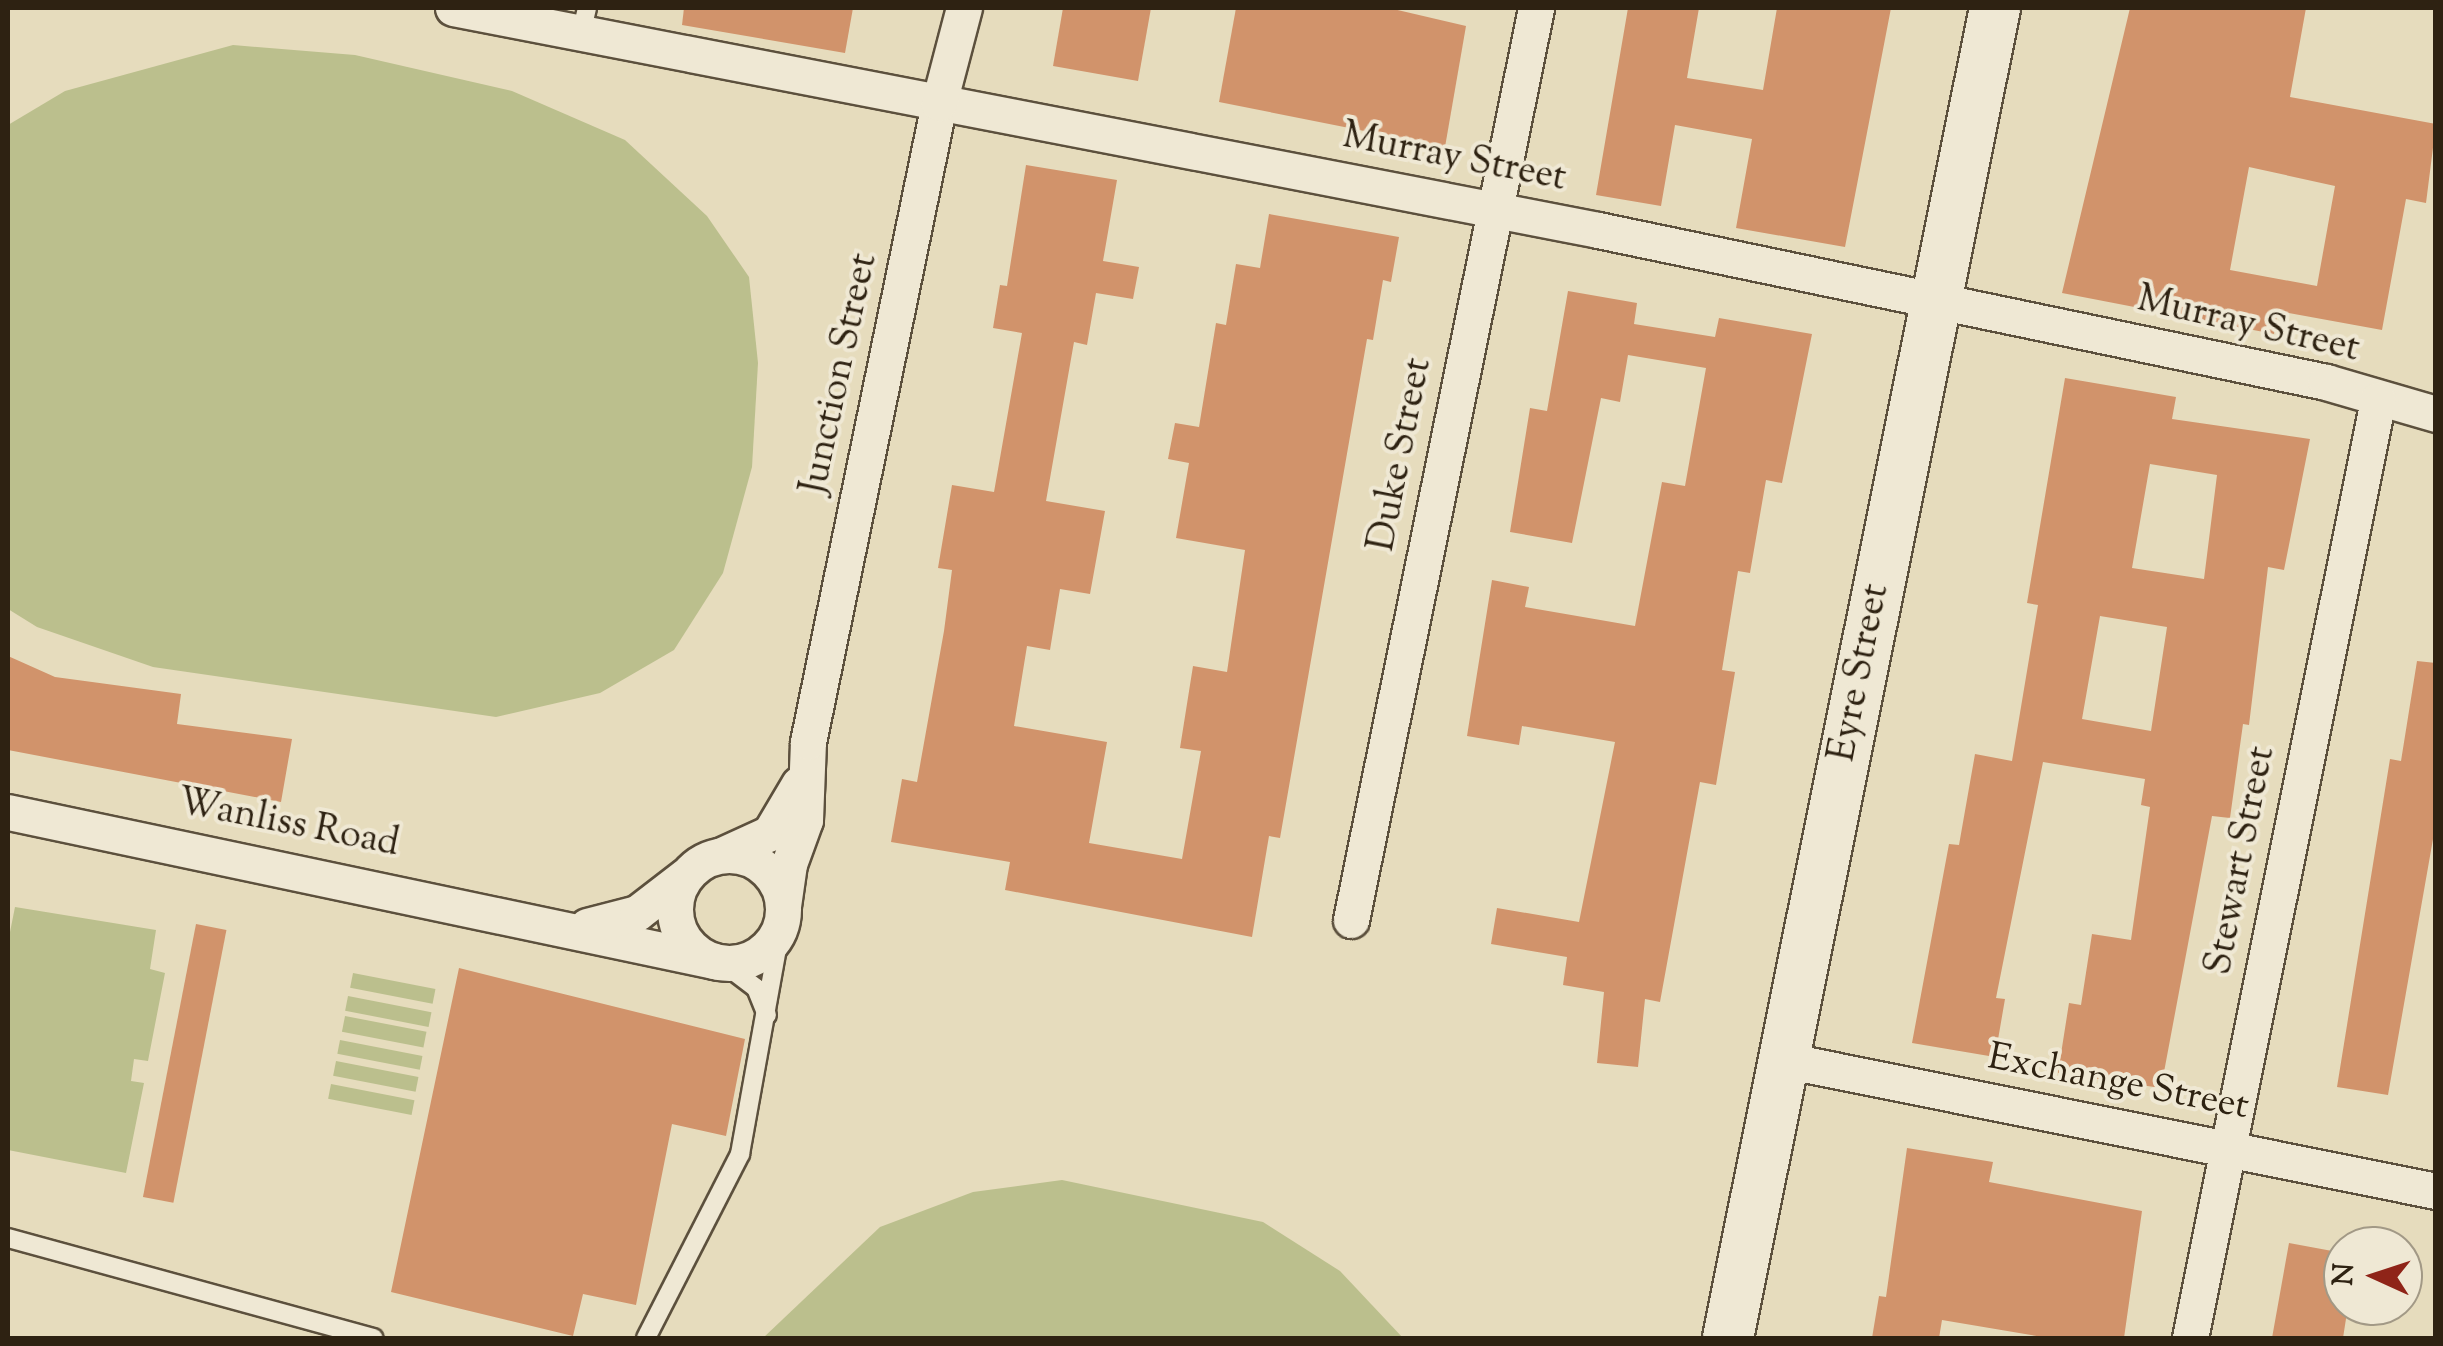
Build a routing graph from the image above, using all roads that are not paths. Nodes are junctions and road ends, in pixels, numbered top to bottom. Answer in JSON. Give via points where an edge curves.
{"nodes":[{"id":1,"x":453,"y":8,"type":"edge"},
{"id":2,"x":964,"y":8,"type":"edge"},
{"id":3,"x":1536,"y":8,"type":"edge"},
{"id":4,"x":1995,"y":8,"type":"edge"},
{"id":5,"x":584,"y":21,"type":"edge"},
{"id":6,"x":938,"y":102,"type":"junction"},
{"id":7,"x":1494,"y":210,"type":"junction"},
{"id":8,"x":1936,"y":302,"type":"junction"},
{"id":9,"x":2378,"y":400,"type":"junction"},
{"id":10,"x":2436,"y":414,"type":"edge"},
{"id":11,"x":806,"y":759,"type":"junction"},
{"id":12,"x":8,"y":812,"type":"edge"},
{"id":13,"x":722,"y":855,"type":"junction"},
{"id":14,"x":688,"y":873,"type":"junction"},
{"id":15,"x":783,"y":911,"type":"junction"},
{"id":16,"x":1351,"y":920,"type":"dead end"},
{"id":17,"x":552,"y":923,"type":"junction"},
{"id":18,"x":718,"y":962,"type":"junction"},
{"id":19,"x":766,"y":1026,"type":"junction"},
{"id":20,"x":1784,"y":1060,"type":"junction"},
{"id":21,"x":2228,"y":1150,"type":"junction"},
{"id":22,"x":2436,"y":1191,"type":"edge"},
{"id":23,"x":8,"y":1238,"type":"edge"},
{"id":24,"x":374,"y":1338,"type":"edge"},
{"id":25,"x":646,"y":1338,"type":"edge"},
{"id":26,"x":1728,"y":1338,"type":"edge"},
{"id":27,"x":2190,"y":1338,"type":"edge"}],
"edges":[{"from":1,"to":5,"type":"street","name":"Murray Street"},
{"from":2,"to":6,"type":"street","name":"Junction Street"},
{"from":3,"to":7,"type":"street","name":"Duke Street"},
{"from":4,"to":8,"type":"main road","name":"Eyre Street"},
{"from":5,"to":6,"type":"street","name":"Murray Street"},
{"from":6,"to":7,"type":"street","name":"Murray Street"},
{"from":6,"to":11,"type":"street","name":"Junction Street"},
{"from":7,"to":8,"type":"street","name":"Murray Street"},
{"from":7,"to":16,"type":"street","name":"Duke Street"},
{"from":8,"to":9,"type":"street","name":"Murray Street","via":[[2326,382]]},
{"from":8,"to":20,"type":"main road","name":"Eyre Street"},
{"from":9,"to":10,"type":"street","name":"Murray Street"},
{"from":9,"to":21,"type":"street","name":"Stewart Street"},
{"from":11,"to":13,"type":"street","name":"Junction Street","via":[[779,824],[753,845]]},
{"from":11,"to":15,"type":"street","name":"Junction Street","via":[[805,820]]},
{"from":12,"to":17,"type":"street","name":"Wanliss Road"},
{"from":13,"to":14,"type":"street"},
{"from":13,"to":15,"type":"street","via":[[742,856],[768,871]]},
{"from":14,"to":17,"type":"street","name":"Wanliss Road","via":[[624,919]]},
{"from":14,"to":18,"type":"street","via":[[678,890],[676,920],[689,946]]},
{"from":15,"to":18,"type":"street","via":[[763,952]]},
{"from":15,"to":19,"type":"lane"},
{"from":17,"to":18,"type":"street","name":"Wanliss Road"},
{"from":18,"to":19,"type":"lane","via":[[760,994]]},
{"from":19,"to":25,"type":"lane","via":[[736,1164]]},
{"from":20,"to":21,"type":"street","name":"Exchange Street"},
{"from":20,"to":26,"type":"main road","name":"Eyre Street"},
{"from":21,"to":22,"type":"street","name":"Exchange Street"},
{"from":21,"to":27,"type":"street","name":"Stewart Street"},
{"from":23,"to":24,"type":"lane"}]}
